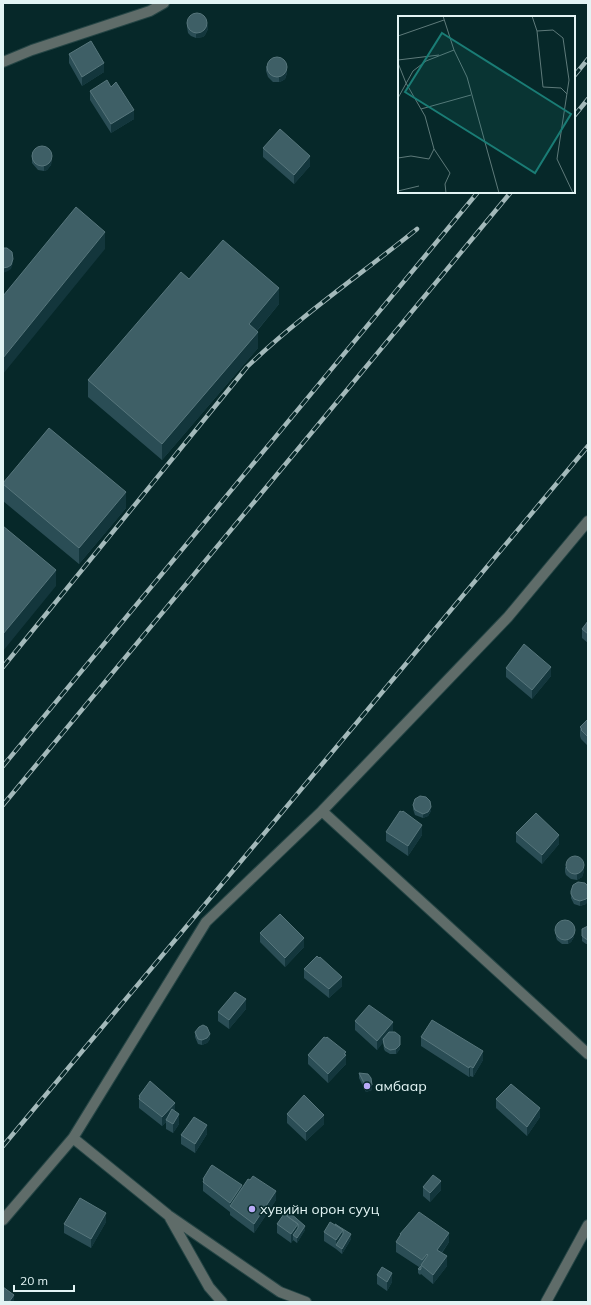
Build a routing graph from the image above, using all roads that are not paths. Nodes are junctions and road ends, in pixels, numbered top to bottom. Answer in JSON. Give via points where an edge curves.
{"nodes":[{"id":1,"x":164,"y":3,"type":"edge"},
{"id":2,"x":3,"y":62,"type":"edge"},
{"id":3,"x":588,"y":522,"type":"edge"},
{"id":4,"x":322,"y":811,"type":"junction"},
{"id":5,"x":588,"y":1054,"type":"edge"},
{"id":6,"x":73,"y":1138,"type":"junction"},
{"id":7,"x":168,"y":1214,"type":"junction"},
{"id":8,"x":3,"y":1220,"type":"edge"},
{"id":9,"x":588,"y":1225,"type":"edge"},
{"id":10,"x":222,"y":1302,"type":"edge"},
{"id":11,"x":306,"y":1302,"type":"edge"},
{"id":12,"x":546,"y":1302,"type":"edge"}],
"edges":[{"from":1,"to":2,"type":"street"},
{"from":3,"to":4,"type":"street","via":[[508,617]]},
{"from":4,"to":5,"type":"street"},
{"from":4,"to":6,"type":"street","via":[[206,922]]},
{"from":6,"to":7,"type":"street"},
{"from":6,"to":8,"type":"street"},
{"from":7,"to":10,"type":"street","via":[[209,1288]]},
{"from":7,"to":11,"type":"street","via":[[280,1292]]},
{"from":9,"to":12,"type":"street"}]}
